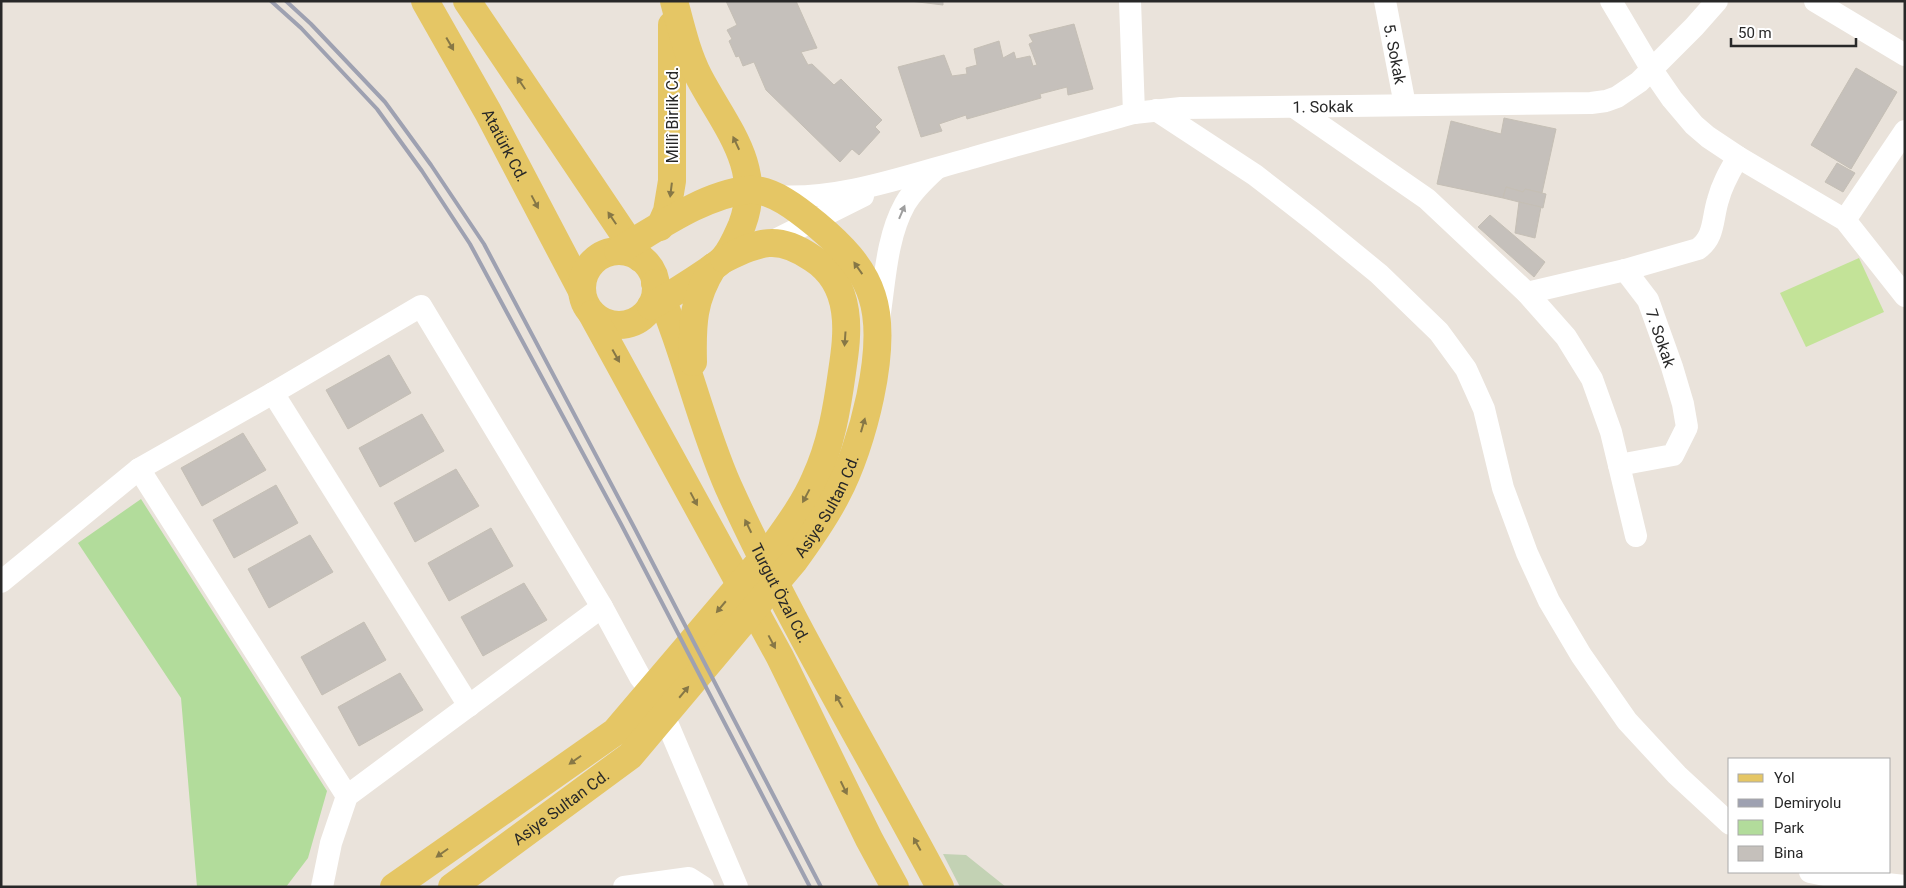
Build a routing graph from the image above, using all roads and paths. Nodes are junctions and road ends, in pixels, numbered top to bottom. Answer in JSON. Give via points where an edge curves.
{"nodes":[{"id":1,"x":426,"y":1,"type":"edge"},
{"id":2,"x":467,"y":1,"type":"edge"},
{"id":3,"x":674,"y":1,"type":"edge"},
{"id":4,"x":1130,"y":1,"type":"edge"},
{"id":5,"x":1384,"y":1,"type":"edge"},
{"id":6,"x":1612,"y":1,"type":"edge"},
{"id":7,"x":1717,"y":1,"type":"edge"},
{"id":8,"x":1815,"y":1,"type":"edge"},
{"id":9,"x":1905,"y":55,"type":"edge"},
{"id":10,"x":1652,"y":70,"type":"junction"},
{"id":11,"x":1405,"y":105,"type":"junction"},
{"id":12,"x":1294,"y":106,"type":"junction"},
{"id":13,"x":1156,"y":110,"type":"junction"},
{"id":14,"x":1134,"y":113,"type":"junction"},
{"id":15,"x":1905,"y":131,"type":"edge"},
{"id":16,"x":1738,"y":157,"type":"junction"},
{"id":17,"x":938,"y":168,"type":"junction"},
{"id":18,"x":761,"y":193,"type":"junction"},
{"id":19,"x":1845,"y":220,"type":"junction"},
{"id":20,"x":806,"y":222,"type":"junction"},
{"id":21,"x":660,"y":227,"type":"junction"},
{"id":22,"x":629,"y":251,"type":"junction"},
{"id":23,"x":719,"y":262,"type":"junction"},
{"id":24,"x":1625,"y":270,"type":"junction"},
{"id":25,"x":1527,"y":293,"type":"junction"},
{"id":26,"x":656,"y":296,"type":"junction"},
{"id":27,"x":1905,"y":296,"type":"edge"},
{"id":28,"x":587,"y":303,"type":"junction"},
{"id":29,"x":878,"y":328,"type":"junction"},
{"id":30,"x":694,"y":388,"type":"junction"},
{"id":31,"x":273,"y":393,"type":"junction"},
{"id":32,"x":1619,"y":465,"type":"junction"},
{"id":33,"x":139,"y":469,"type":"junction"},
{"id":34,"x":1636,"y":536,"type":"dead end"},
{"id":35,"x":785,"y":552,"type":"junction"},
{"id":36,"x":1,"y":582,"type":"edge"},
{"id":37,"x":602,"y":607,"type":"junction"},
{"id":38,"x":469,"y":706,"type":"junction"},
{"id":39,"x":347,"y":796,"type":"junction"},
{"id":40,"x":1728,"y":822,"type":"edge"},
{"id":41,"x":1815,"y":873,"type":"edge"},
{"id":42,"x":1905,"y":886,"type":"edge"},
{"id":43,"x":322,"y":887,"type":"edge"},
{"id":44,"x":394,"y":887,"type":"edge"},
{"id":45,"x":452,"y":887,"type":"edge"},
{"id":46,"x":624,"y":887,"type":"edge"},
{"id":47,"x":703,"y":887,"type":"edge"},
{"id":48,"x":737,"y":887,"type":"edge"},
{"id":49,"x":895,"y":887,"type":"edge"},
{"id":50,"x":940,"y":887,"type":"edge"}],
"edges":[{"from":1,"to":28,"type":"main road","name":"Atatürk Cd.","one_way":true},
{"from":22,"to":2,"type":"main road","one_way":true},
{"from":18,"to":3,"type":"main road","name":"Millî Birlik Cd.","one_way":true,"via":[[698,76]]},
{"from":3,"to":21,"type":"main road","name":"Millî Birlik Cd.","one_way":true,"via":[[672,181],[669,203]]},
{"from":4,"to":14,"type":"street"},
{"from":5,"to":11,"type":"street","name":"5. Sokak"},
{"from":6,"to":10,"type":"street"},
{"from":7,"to":10,"type":"street","name":"1. Sokak"},
{"from":8,"to":9,"type":"street"},
{"from":10,"to":11,"type":"street","name":"1. Sokak","via":[[1617,97],[1598,102]]},
{"from":10,"to":16,"type":"street","via":[[1694,125]]},
{"from":11,"to":12,"type":"street","name":"1. Sokak"},
{"from":12,"to":13,"type":"street","name":"1. Sokak"},
{"from":12,"to":25,"type":"street","via":[[1427,199]]},
{"from":13,"to":14,"type":"street","name":"1. Sokak"},
{"from":13,"to":40,"type":"street","via":[[1255,175],[1306,214],[1379,274],[1439,332],[1466,368],[1484,409],[1503,488],[1549,601],[1567,632],[1627,721],[1677,775]]},
{"from":14,"to":17,"type":"street","name":"1. Sokak"},
{"from":15,"to":19,"type":"street"},
{"from":16,"to":19,"type":"street"},
{"from":16,"to":24,"type":"street","via":[[1718,200],[1707,243],[1698,249]]},
{"from":17,"to":20,"type":"street","name":"1. Sokak","via":[[897,179]]},
{"from":29,"to":17,"type":"street","one_way":true,"via":[[890,251],[899,220],[915,190]]},
{"from":18,"to":20,"type":"main road","name":"Asiye Sultan Cd."},
{"from":18,"to":21,"type":"main road","via":[[731,192]]},
{"from":18,"to":23,"type":"main road"},
{"from":19,"to":27,"type":"street"},
{"from":20,"to":23,"type":"main road","name":"Asiye Sultan Cd.","via":[[788,244],[771,242],[744,249]]},
{"from":29,"to":20,"type":"main road","name":"Asiye Sultan Cd.","one_way":true,"via":[[872,296],[860,269],[837,244]]},
{"from":20,"to":35,"type":"main road","name":"Asiye Sultan Cd.","one_way":true,"via":[[842,295],[846,326],[834,420],[816,479],[804,500]]},
{"from":21,"to":22,"type":"main road"},
{"from":22,"to":26,"type":"main road","via":[[649,266]]},
{"from":22,"to":28,"type":"main road","via":[[606,253],[588,268],[583,278]]},
{"from":23,"to":26,"type":"main road","name":"Asiye Sultan Cd."},
{"from":23,"to":30,"type":"main road","via":[[701,290],[694,318]]},
{"from":24,"to":25,"type":"street"},
{"from":24,"to":32,"type":"street","name":"7. Sokak","via":[[1648,300],[1672,367],[1687,427],[1673,455]]},
{"from":25,"to":32,"type":"street","via":[[1566,338],[1592,379]]},
{"from":26,"to":28,"type":"main road","via":[[647,312],[627,324],[603,322]]},
{"from":26,"to":30,"type":"main road","name":"Turgut Özal Cd."},
{"from":28,"to":49,"type":"main road","name":"Turgut Özal Cd.","one_way":true,"via":[[780,657]]},
{"from":35,"to":29,"type":"main road","name":"Asiye Sultan Cd.","one_way":true,"via":[[826,515],[848,471],[866,411]]},
{"from":50,"to":30,"type":"main road","name":"Turgut Özal Cd.","one_way":true,"via":[[748,527],[716,454]]},
{"from":31,"to":33,"type":"street"},
{"from":31,"to":37,"type":"street","via":[[421,306]]},
{"from":31,"to":38,"type":"street"},
{"from":32,"to":34,"type":"street"},
{"from":33,"to":36,"type":"street"},
{"from":33,"to":39,"type":"street"},
{"from":35,"to":44,"type":"main road","name":"Asiye Sultan Cd.","one_way":true,"via":[[615,732]]},
{"from":45,"to":35,"type":"main road","name":"Asiye Sultan Cd.","one_way":true,"via":[[630,756]]},
{"from":37,"to":38,"type":"street"},
{"from":37,"to":48,"type":"street","via":[[640,677],[657,699]]},
{"from":38,"to":39,"type":"street"},
{"from":39,"to":43,"type":"street","via":[[331,843]]},
{"from":41,"to":42,"type":"street"},
{"from":46,"to":47,"type":"street","via":[[688,878]]}]}
